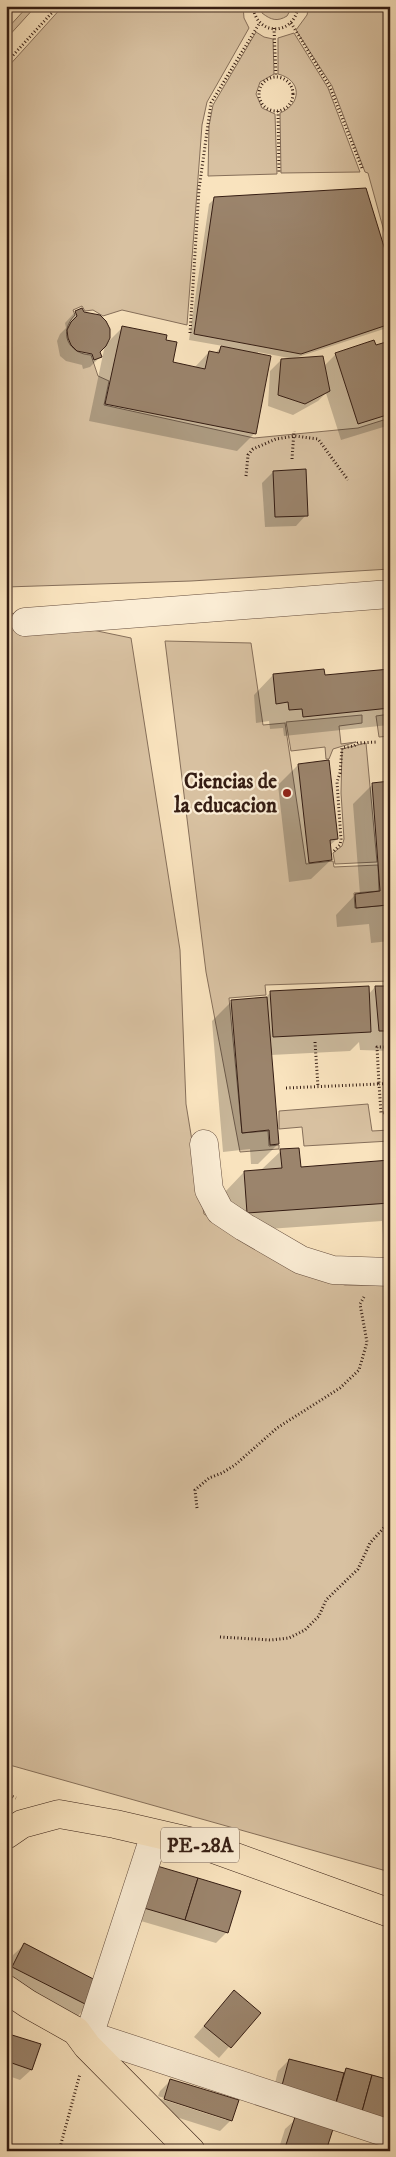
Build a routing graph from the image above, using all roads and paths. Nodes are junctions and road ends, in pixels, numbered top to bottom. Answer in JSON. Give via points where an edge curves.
{"nodes":[{"id":1,"x":58,"y":6,"type":"edge"},
{"id":2,"x":253,"y":6,"type":"edge"},
{"id":3,"x":298,"y":6,"type":"edge"},
{"id":4,"x":291,"y":23,"type":"junction"},
{"id":5,"x":259,"y":24,"type":"junction"},
{"id":6,"x":274,"y":28,"type":"junction"},
{"id":7,"x":6,"y":64,"type":"edge"},
{"id":8,"x":276,"y":76,"type":"junction"},
{"id":9,"x":278,"y":111,"type":"junction"},
{"id":10,"x":362,"y":168,"type":"dead end"},
{"id":11,"x":278,"y":172,"type":"dead end"},
{"id":12,"x":190,"y":333,"type":"dead end"},
{"id":13,"x":294,"y":431,"type":"dead end"},
{"id":14,"x":295,"y":436,"type":"junction"},
{"id":15,"x":292,"y":459,"type":"dead end"},
{"id":16,"x":246,"y":476,"type":"dead end"},
{"id":17,"x":348,"y":480,"type":"dead end"},
{"id":18,"x":390,"y":594,"type":"edge"},
{"id":19,"x":25,"y":622,"type":"dead end"},
{"id":20,"x":377,"y":742,"type":"dead end"},
{"id":21,"x":334,"y":851,"type":"dead end"},
{"id":22,"x":315,"y":1042,"type":"dead end"},
{"id":23,"x":390,"y":1047,"type":"edge"},
{"id":24,"x":390,"y":1083,"type":"edge"},
{"id":25,"x":379,"y":1084,"type":"junction"},
{"id":26,"x":318,"y":1087,"type":"junction"},
{"id":27,"x":286,"y":1088,"type":"dead end"},
{"id":28,"x":390,"y":1112,"type":"edge"},
{"id":29,"x":204,"y":1144,"type":"dead end"},
{"id":30,"x":388,"y":1226,"type":"dead end"},
{"id":31,"x":390,"y":1245,"type":"edge"},
{"id":32,"x":383,"y":1272,"type":"edge"},
{"id":33,"x":197,"y":1508,"type":"dead end"},
{"id":34,"x":390,"y":1521,"type":"edge"},
{"id":35,"x":220,"y":1637,"type":"dead end"},
{"id":36,"x":155,"y":1834,"type":"junction"},
{"id":37,"x":6,"y":1835,"type":"edge"},
{"id":38,"x":386,"y":1914,"type":"edge"},
{"id":39,"x":6,"y":1989,"type":"edge"},
{"id":40,"x":84,"y":2037,"type":"junction"},
{"id":41,"x":390,"y":2134,"type":"edge"},
{"id":42,"x":59,"y":2151,"type":"edge"},
{"id":43,"x":191,"y":2151,"type":"edge"}],
"edges":[{"from":1,"to":7,"type":"path"},
{"from":2,"to":5,"type":"path"},
{"from":3,"to":4,"type":"path","via":[[297,16]]},
{"from":4,"to":6,"type":"path"},
{"from":4,"to":10,"type":"path","via":[[330,87]]},
{"from":5,"to":6,"type":"path"},
{"from":5,"to":12,"type":"path","via":[[212,103],[199,189]]},
{"from":6,"to":8,"type":"path"},
{"from":8,"to":9,"type":"path","via":[[290,82],[294,95],[290,104]]},
{"from":8,"to":9,"type":"path","via":[[266,79],[259,94],[264,106]]},
{"from":9,"to":11,"type":"path"},
{"from":13,"to":14,"type":"path"},
{"from":14,"to":15,"type":"path"},
{"from":14,"to":16,"type":"path","via":[[276,439],[253,449],[248,455]]},
{"from":14,"to":17,"type":"path","via":[[318,439]]},
{"from":18,"to":19,"type":"street"},
{"from":20,"to":21,"type":"path","via":[[342,748],[337,782],[341,839]]},
{"from":22,"to":26,"type":"path"},
{"from":23,"to":25,"type":"path","via":[[377,1047]]},
{"from":24,"to":25,"type":"path"},
{"from":25,"to":26,"type":"path"},
{"from":25,"to":28,"type":"path","via":[[382,1113]]},
{"from":26,"to":27,"type":"path"},
{"from":29,"to":32,"type":"street","via":[[209,1190],[220,1211],[301,1260],[333,1270]]},
{"from":30,"to":31,"type":"path"},
{"from":32,"to":33,"type":"path","via":[[360,1304],[367,1342],[359,1370],[340,1388],[278,1428],[235,1464],[209,1478],[195,1490]]},
{"from":34,"to":35,"type":"path","via":[[370,1544],[358,1569],[326,1600],[319,1616],[305,1630],[289,1638],[271,1640]]},
{"from":36,"to":37,"type":"highway","number":"PE-28A","via":[[59,1814],[22,1824]]},
{"from":36,"to":38,"type":"highway","number":"PE-28A","via":[[197,1844]]},
{"from":36,"to":40,"type":"street"},
{"from":39,"to":40,"type":"highway"},
{"from":40,"to":41,"type":"street"},
{"from":40,"to":42,"type":"path"},
{"from":40,"to":43,"type":"highway"}]}
